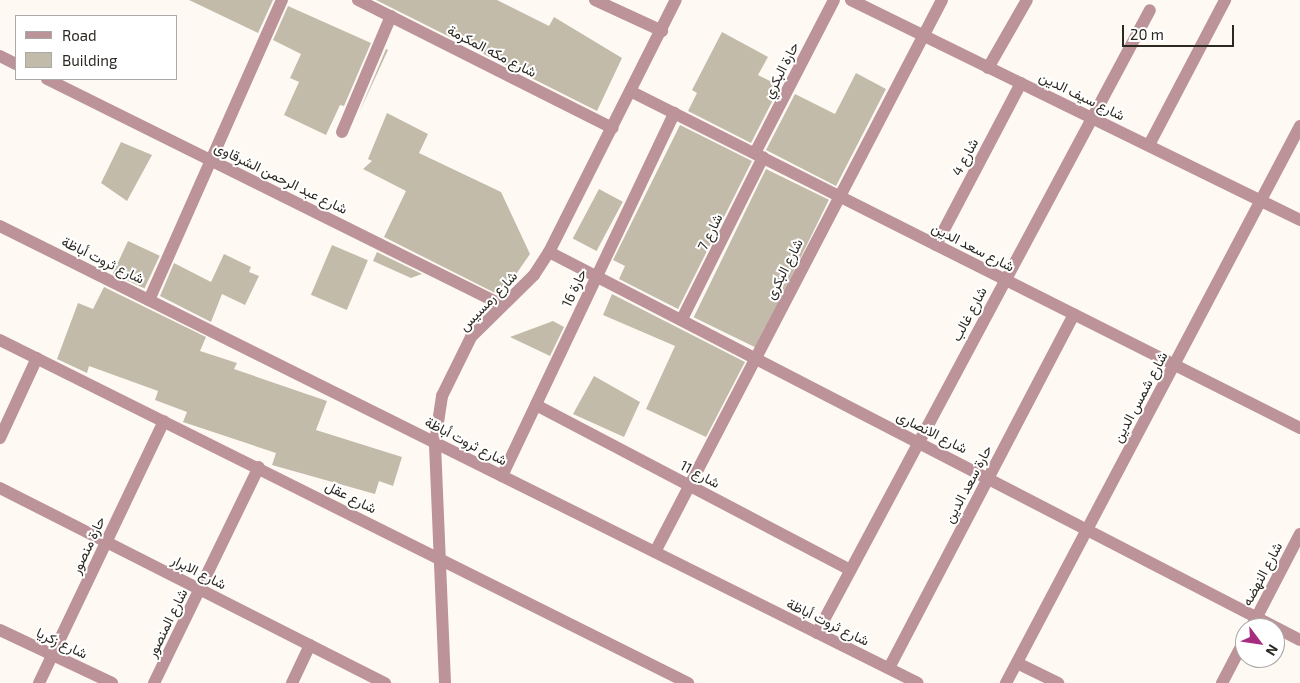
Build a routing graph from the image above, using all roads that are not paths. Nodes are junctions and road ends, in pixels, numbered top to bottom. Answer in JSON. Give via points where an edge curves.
{"nodes":[{"id":1,"x":282,"y":0,"type":"edge"},
{"id":2,"x":358,"y":0,"type":"edge"},
{"id":3,"x":595,"y":0,"type":"edge"},
{"id":4,"x":676,"y":0,"type":"edge"},
{"id":5,"x":834,"y":0,"type":"edge"},
{"id":6,"x":850,"y":0,"type":"edge"},
{"id":7,"x":942,"y":0,"type":"edge"},
{"id":8,"x":1027,"y":0,"type":"edge"},
{"id":9,"x":1225,"y":0,"type":"edge"},
{"id":10,"x":1150,"y":10,"type":"dead end"},
{"id":11,"x":391,"y":16,"type":"junction"},
{"id":12,"x":662,"y":31,"type":"junction"},
{"id":13,"x":923,"y":35,"type":"junction"},
{"id":14,"x":0,"y":56,"type":"edge"},
{"id":15,"x":15,"y":64,"type":"edge"},
{"id":16,"x":988,"y":68,"type":"junction"},
{"id":17,"x":49,"y":80,"type":"edge"},
{"id":18,"x":1021,"y":83,"type":"junction"},
{"id":19,"x":632,"y":92,"type":"junction"},
{"id":20,"x":674,"y":113,"type":"junction"},
{"id":21,"x":1090,"y":117,"type":"junction"},
{"id":22,"x":1300,"y":126,"type":"edge"},
{"id":23,"x":613,"y":128,"type":"junction"},
{"id":24,"x":342,"y":132,"type":"dead end"},
{"id":25,"x":1149,"y":146,"type":"junction"},
{"id":26,"x":759,"y":155,"type":"junction"},
{"id":27,"x":211,"y":160,"type":"junction"},
{"id":28,"x":839,"y":196,"type":"junction"},
{"id":29,"x":1261,"y":200,"type":"junction"},
{"id":30,"x":1300,"y":220,"type":"edge"},
{"id":31,"x":0,"y":226,"type":"edge"},
{"id":32,"x":936,"y":244,"type":"junction"},
{"id":33,"x":549,"y":252,"type":"junction"},
{"id":34,"x":597,"y":275,"type":"junction"},
{"id":35,"x":1004,"y":279,"type":"junction"},
{"id":36,"x":149,"y":300,"type":"junction"},
{"id":37,"x":502,"y":305,"type":"junction"},
{"id":38,"x":1074,"y":314,"type":"junction"},
{"id":39,"x":682,"y":319,"type":"junction"},
{"id":40,"x":0,"y":340,"type":"edge"},
{"id":41,"x":756,"y":357,"type":"junction"},
{"id":42,"x":37,"y":358,"type":"junction"},
{"id":43,"x":1174,"y":365,"type":"junction"},
{"id":44,"x":536,"y":405,"type":"junction"},
{"id":45,"x":164,"y":421,"type":"junction"},
{"id":46,"x":1300,"y":428,"type":"edge"},
{"id":47,"x":0,"y":438,"type":"edge"},
{"id":48,"x":918,"y":441,"type":"junction"},
{"id":49,"x":435,"y":442,"type":"junction"},
{"id":50,"x":259,"y":467,"type":"junction"},
{"id":51,"x":502,"y":476,"type":"junction"},
{"id":52,"x":988,"y":478,"type":"junction"},
{"id":53,"x":689,"y":486,"type":"junction"},
{"id":54,"x":0,"y":488,"type":"edge"},
{"id":55,"x":1087,"y":529,"type":"junction"},
{"id":56,"x":1300,"y":534,"type":"edge"},
{"id":57,"x":106,"y":542,"type":"junction"},
{"id":58,"x":655,"y":552,"type":"junction"},
{"id":59,"x":441,"y":559,"type":"junction"},
{"id":60,"x":850,"y":570,"type":"junction"},
{"id":61,"x":200,"y":589,"type":"junction"},
{"id":62,"x":1247,"y":618,"type":"edge"},
{"id":63,"x":1256,"y":618,"type":"edge"},
{"id":64,"x":0,"y":630,"type":"edge"},
{"id":65,"x":817,"y":633,"type":"junction"},
{"id":66,"x":1285,"y":634,"type":"edge"},
{"id":67,"x":1300,"y":640,"type":"edge"},
{"id":68,"x":310,"y":645,"type":"junction"},
{"id":69,"x":53,"y":655,"type":"junction"},
{"id":70,"x":1235,"y":658,"type":"edge"},
{"id":71,"x":1017,"y":663,"type":"junction"},
{"id":72,"x":888,"y":668,"type":"junction"},
{"id":73,"x":39,"y":683,"type":"edge"},
{"id":74,"x":112,"y":683,"type":"edge"},
{"id":75,"x":154,"y":683,"type":"edge"},
{"id":76,"x":292,"y":683,"type":"edge"},
{"id":77,"x":385,"y":683,"type":"edge"},
{"id":78,"x":445,"y":683,"type":"edge"},
{"id":79,"x":688,"y":683,"type":"edge"},
{"id":80,"x":918,"y":683,"type":"edge"},
{"id":81,"x":1006,"y":683,"type":"edge"},
{"id":82,"x":1058,"y":683,"type":"edge"},
{"id":83,"x":1222,"y":683,"type":"edge"}],
"edges":[{"from":1,"to":27,"type":"street"},
{"from":2,"to":11,"type":"street","name":"شارع مكه المكرمة"},
{"from":3,"to":12,"type":"street"},
{"from":4,"to":12,"type":"street","name":"شارع رمسيس"},
{"from":5,"to":26,"type":"street","name":"حارة البكري"},
{"from":6,"to":13,"type":"street","name":"شارع سيف الدين"},
{"from":7,"to":13,"type":"street","name":"شارع البكرى"},
{"from":8,"to":16,"type":"street"},
{"from":9,"to":25,"type":"street"},
{"from":10,"to":21,"type":"street","name":"شارع غالب"},
{"from":11,"to":23,"type":"street","name":"شارع مكه المكرمة"},
{"from":11,"to":24,"type":"street"},
{"from":12,"to":19,"type":"street","name":"شارع رمسيس"},
{"from":13,"to":16,"type":"street","name":"شارع سيف الدين"},
{"from":13,"to":28,"type":"street","name":"شارع البكرى"},
{"from":14,"to":15,"type":"street"},
{"from":16,"to":18,"type":"street","name":"شارع سيف الدين"},
{"from":17,"to":27,"type":"street","name":"شارع عبد الرحمن الشرقاوى"},
{"from":18,"to":21,"type":"street","name":"شارع سيف الدين"},
{"from":18,"to":32,"type":"street","name":"شارع 4"},
{"from":19,"to":20,"type":"street","name":"شارع سعد الدين"},
{"from":19,"to":23,"type":"street","name":"شارع رمسيس"},
{"from":20,"to":26,"type":"street","name":"شارع سعد الدين"},
{"from":20,"to":34,"type":"street","name":"حارة 16"},
{"from":21,"to":25,"type":"street","name":"شارع سيف الدين"},
{"from":21,"to":35,"type":"street","name":"شارع غالب"},
{"from":22,"to":29,"type":"street","name":"شارع شمس الدين"},
{"from":23,"to":33,"type":"street","name":"شارع رمسيس"},
{"from":25,"to":29,"type":"street","name":"شارع سيف الدين"},
{"from":26,"to":28,"type":"street","name":"شارع سعد الدين"},
{"from":26,"to":39,"type":"street","name":"شارع 7"},
{"from":27,"to":36,"type":"street"},
{"from":27,"to":37,"type":"street","name":"شارع عبد الرحمن الشرقاوى"},
{"from":28,"to":32,"type":"street","name":"شارع سعد الدين"},
{"from":28,"to":41,"type":"street","name":"شارع البكرى"},
{"from":29,"to":30,"type":"street","name":"شارع سيف الدين"},
{"from":29,"to":43,"type":"street","name":"شارع شمس الدين"},
{"from":31,"to":36,"type":"street","name":"شارع ثروت أباظة"},
{"from":32,"to":35,"type":"street","name":"شارع سعد الدين"},
{"from":33,"to":34,"type":"street","name":"شارع الانصارى"},
{"from":33,"to":37,"type":"street","name":"شارع رمسيس","via":[[534,275]]},
{"from":34,"to":39,"type":"street","name":"شارع الانصارى"},
{"from":34,"to":44,"type":"street","name":"حارة 16"},
{"from":35,"to":38,"type":"street","name":"شارع سعد الدين"},
{"from":35,"to":48,"type":"street","name":"شارع غالب"},
{"from":36,"to":49,"type":"street","name":"شارع ثروت أباظة"},
{"from":37,"to":49,"type":"street","name":"شارع رمسيس","via":[[471,338],[456,362],[442,396]]},
{"from":38,"to":43,"type":"street","name":"شارع سعد الدين"},
{"from":38,"to":52,"type":"street","name":"حارة سعد الدين"},
{"from":39,"to":41,"type":"street","name":"شارع الانصارى"},
{"from":40,"to":42,"type":"street","name":"شارع عقل"},
{"from":41,"to":48,"type":"street","name":"شارع الانصارى"},
{"from":41,"to":53,"type":"street","name":"شارع البكرى"},
{"from":42,"to":45,"type":"street","name":"شارع عقل"},
{"from":42,"to":47,"type":"street"},
{"from":43,"to":46,"type":"street","name":"شارع سعد الدين"},
{"from":43,"to":55,"type":"street","name":"شارع شمس الدين"},
{"from":44,"to":51,"type":"street","name":"حارة 16"},
{"from":44,"to":53,"type":"street","name":"شارع 11"},
{"from":45,"to":50,"type":"street","name":"شارع عقل"},
{"from":45,"to":57,"type":"street","name":"حارة منصور"},
{"from":48,"to":52,"type":"street","name":"شارع الانصارى"},
{"from":48,"to":60,"type":"street","name":"شارع غالب"},
{"from":49,"to":51,"type":"street","name":"شارع ثروت أباظة"},
{"from":49,"to":59,"type":"street","name":"شارع رمسيس"},
{"from":50,"to":59,"type":"street","name":"شارع عقل"},
{"from":50,"to":61,"type":"street","name":"شارع المنصور"},
{"from":51,"to":58,"type":"street","name":"شارع ثروت أباظة"},
{"from":52,"to":55,"type":"street","name":"شارع الانصارى"},
{"from":52,"to":72,"type":"street","name":"حارة سعد الدين"},
{"from":53,"to":58,"type":"street","name":"شارع البكرى"},
{"from":53,"to":60,"type":"street","name":"شارع 11"},
{"from":54,"to":57,"type":"street","name":"شارع الابرار"},
{"from":55,"to":62,"type":"street","name":"شارع الانصارى"},
{"from":55,"to":71,"type":"street","name":"شارع شمس الدين"},
{"from":56,"to":63,"type":"street","name":"شارع النهضه"},
{"from":57,"to":61,"type":"street","name":"شارع الابرار"},
{"from":57,"to":69,"type":"street","name":"حارة منصور"},
{"from":58,"to":65,"type":"street","name":"شارع ثروت أباظة"},
{"from":59,"to":78,"type":"street","name":"شارع رمسيس"},
{"from":59,"to":79,"type":"street","name":"شارع عقل"},
{"from":60,"to":65,"type":"street","name":"شارع غالب"},
{"from":61,"to":68,"type":"street","name":"شارع الابرار"},
{"from":61,"to":75,"type":"street","name":"شارع المنصور"},
{"from":64,"to":69,"type":"street","name":"شارع زكريا"},
{"from":65,"to":72,"type":"street","name":"شارع ثروت أباظة"},
{"from":66,"to":67,"type":"street","name":"شارع الانصارى"},
{"from":68,"to":76,"type":"street"},
{"from":68,"to":77,"type":"street","name":"شارع الابرار"},
{"from":69,"to":73,"type":"street","name":"حارة منصور"},
{"from":69,"to":74,"type":"street","name":"شارع زكريا"},
{"from":70,"to":83,"type":"street"},
{"from":71,"to":81,"type":"street","name":"شارع شمس الدين"},
{"from":71,"to":82,"type":"street"},
{"from":72,"to":80,"type":"street","name":"شارع ثروت أباظة"}]}
